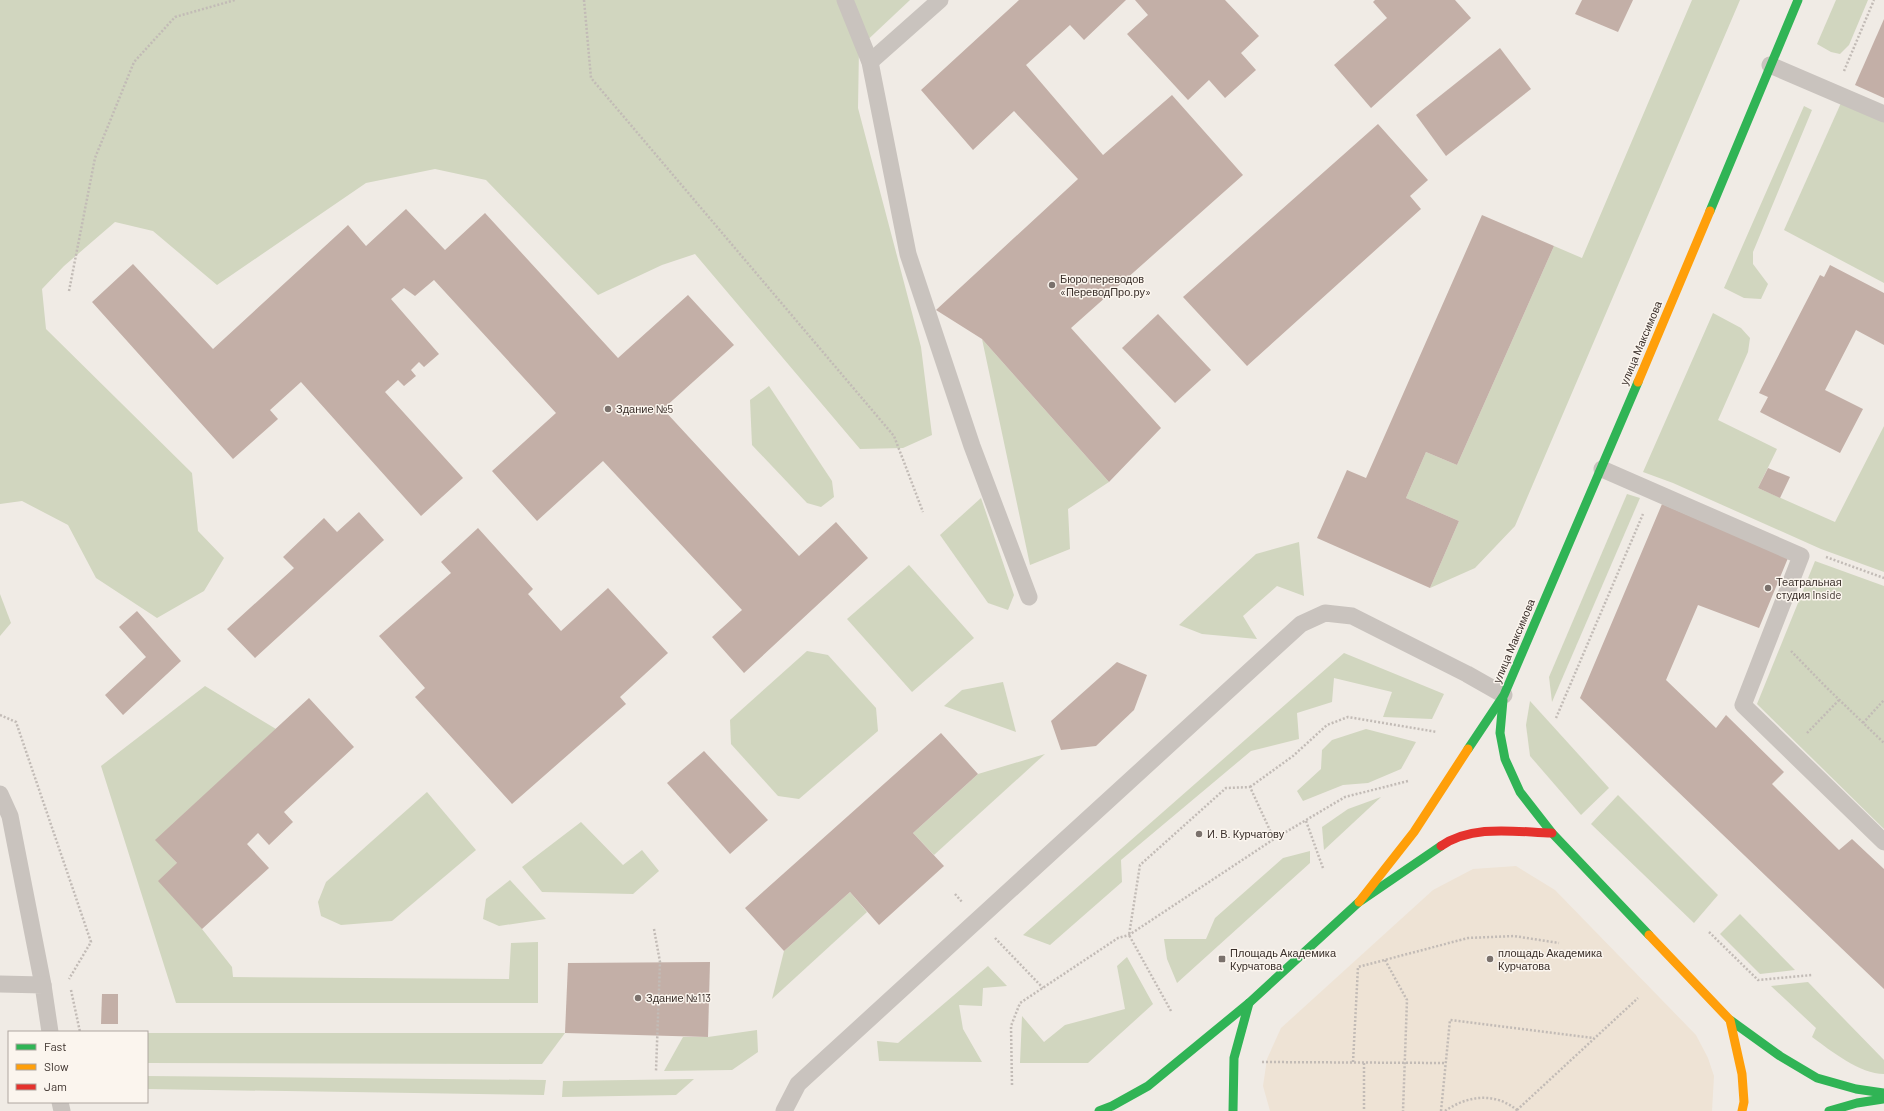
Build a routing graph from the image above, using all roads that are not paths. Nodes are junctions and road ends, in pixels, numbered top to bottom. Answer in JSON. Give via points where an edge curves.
{"nodes":[{"id":1,"x":845,"y":0,"type":"edge"},
{"id":2,"x":940,"y":0,"type":"edge"},
{"id":3,"x":1798,"y":0,"type":"edge"},
{"id":4,"x":870,"y":62,"type":"junction"},
{"id":5,"x":1770,"y":65,"type":"junction"},
{"id":6,"x":1884,"y":114,"type":"edge"},
{"id":7,"x":1602,"y":468,"type":"junction"},
{"id":8,"x":1029,"y":597,"type":"dead end"},
{"id":9,"x":1504,"y":695,"type":"junction"},
{"id":10,"x":0,"y":794,"type":"edge"},
{"id":11,"x":1552,"y":834,"type":"junction"},
{"id":12,"x":1884,"y":842,"type":"edge"},
{"id":13,"x":1359,"y":902,"type":"junction"},
{"id":14,"x":0,"y":984,"type":"edge"},
{"id":15,"x":42,"y":985,"type":"junction"},
{"id":16,"x":1249,"y":1003,"type":"junction"},
{"id":17,"x":1730,"y":1020,"type":"junction"},
{"id":18,"x":50,"y":1031,"type":"edge"},
{"id":19,"x":1884,"y":1093,"type":"edge"},
{"id":20,"x":1884,"y":1099,"type":"edge"},
{"id":21,"x":784,"y":1111,"type":"edge"},
{"id":22,"x":1099,"y":1111,"type":"edge"},
{"id":23,"x":1233,"y":1111,"type":"edge"},
{"id":24,"x":1742,"y":1111,"type":"edge"},
{"id":25,"x":1829,"y":1111,"type":"edge"}],
"edges":[{"from":1,"to":4,"type":"lane"},
{"from":2,"to":4,"type":"lane"},
{"from":3,"to":5,"type":"main road","name":"улица Максимова"},
{"from":4,"to":8,"type":"lane","via":[[908,254],[972,446]]},
{"from":5,"to":6,"type":"lane"},
{"from":5,"to":7,"type":"main road","name":"улица Максимова"},
{"from":7,"to":9,"type":"main road","name":"улица Максимова"},
{"from":7,"to":12,"type":"lane","via":[[1801,556],[1743,705]]},
{"from":9,"to":11,"type":"main road","name":"улица Максимова","via":[[1500,733],[1505,759],[1520,792]]},
{"from":9,"to":13,"type":"main road","name":"улица Максимова","via":[[1414,832]]},
{"from":9,"to":21,"type":"lane","via":[[1355,617],[1325,613],[1301,624],[798,1084]]},
{"from":10,"to":15,"type":"lane","via":[[10,816]]},
{"from":11,"to":13,"type":"main road","via":[[1502,830],[1475,832],[1448,841]]},
{"from":11,"to":17,"type":"main road","name":"улица Максимова"},
{"from":13,"to":16,"type":"main road"},
{"from":14,"to":15,"type":"lane"},
{"from":15,"to":18,"type":"lane"},
{"from":16,"to":22,"type":"main road","via":[[1148,1086]]},
{"from":16,"to":23,"type":"main road","via":[[1234,1058]]},
{"from":17,"to":19,"type":"main road","name":"улица Максимова","via":[[1780,1056],[1817,1078],[1856,1089]]},
{"from":17,"to":24,"type":"main road","via":[[1742,1074]]},
{"from":20,"to":25,"type":"main road"}]}
